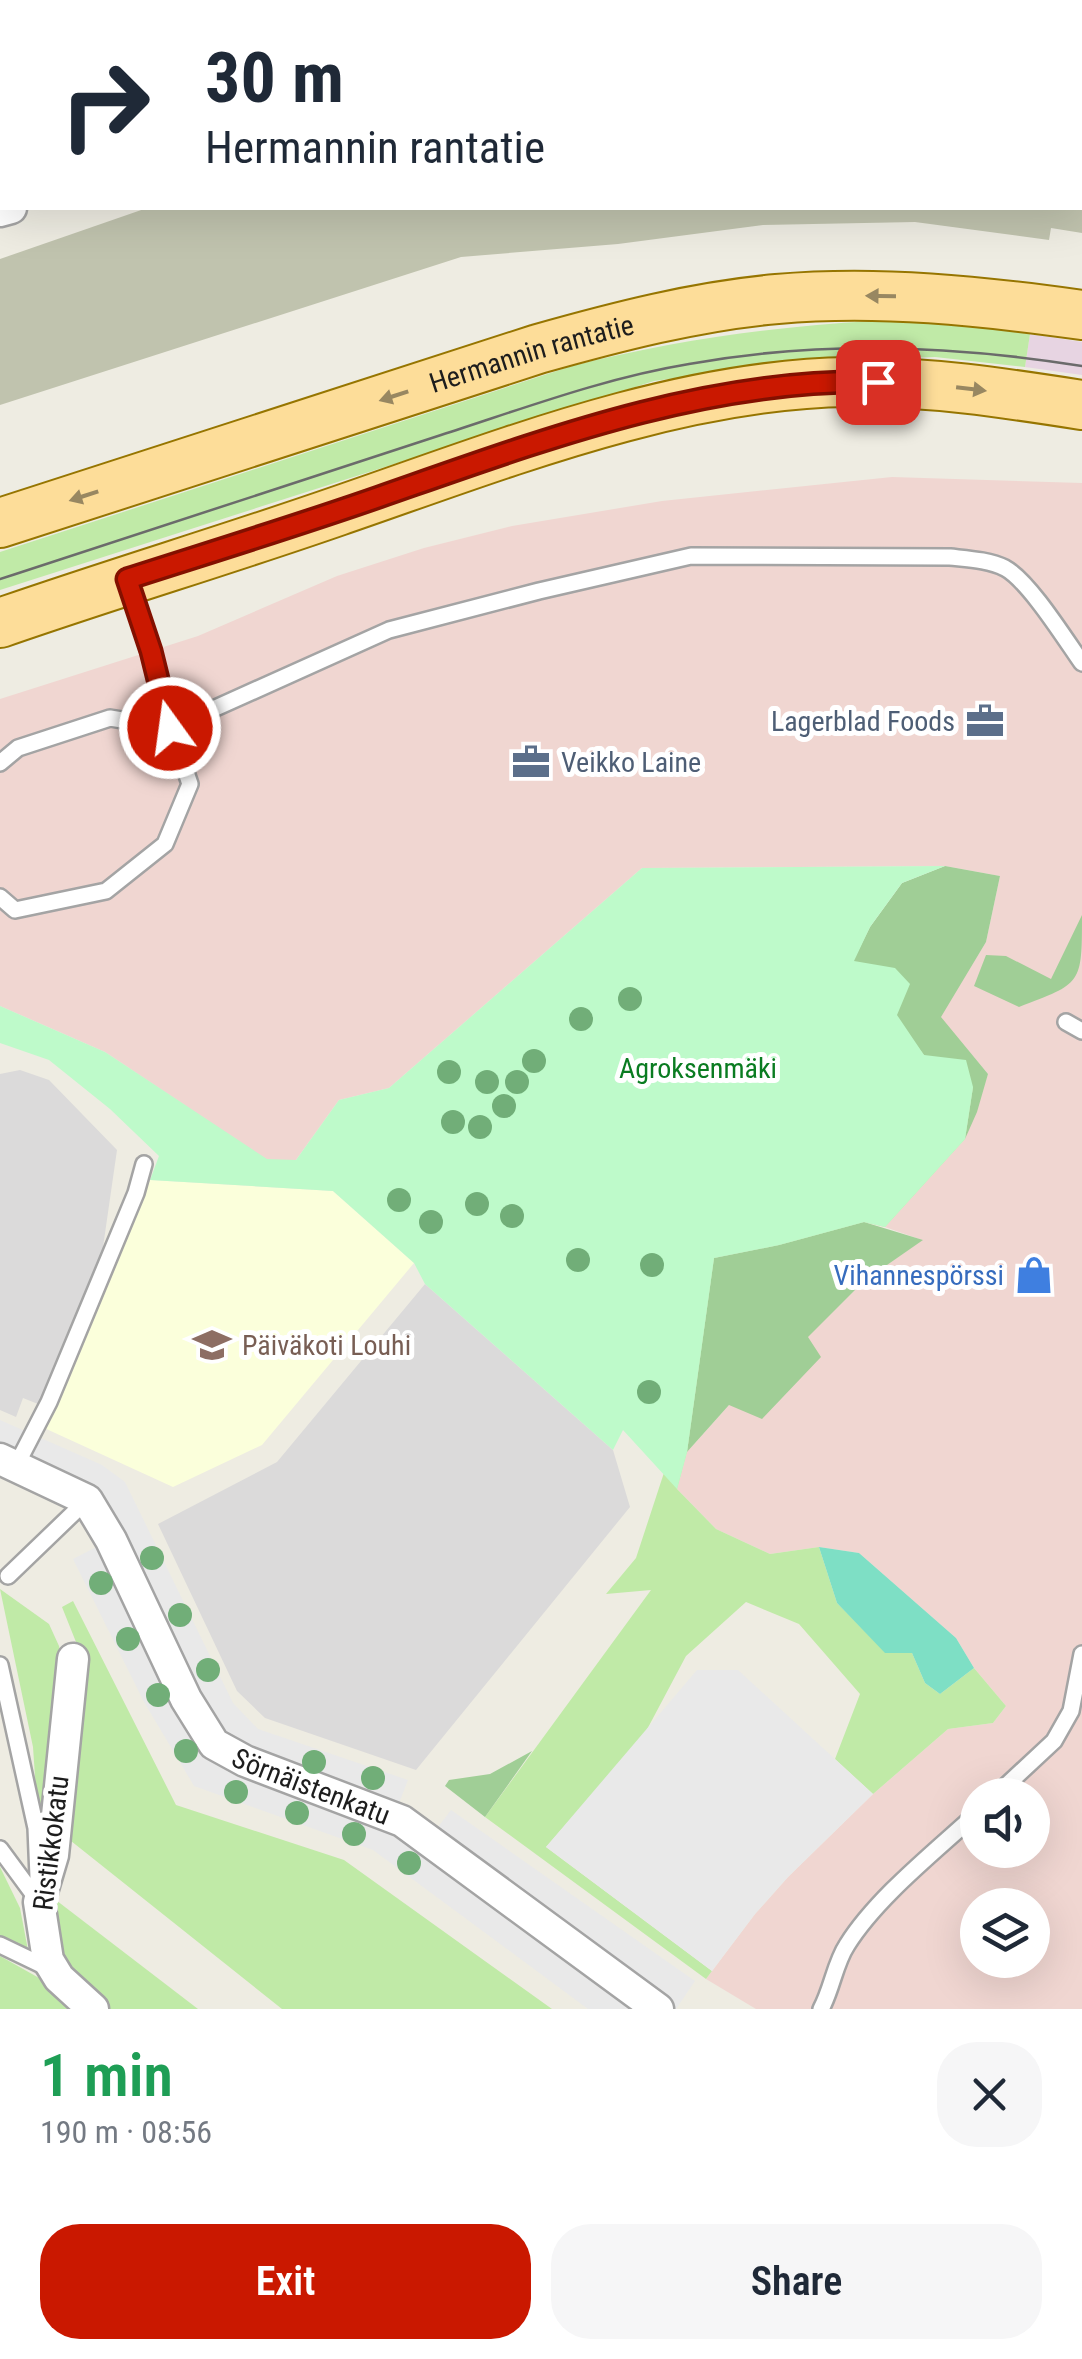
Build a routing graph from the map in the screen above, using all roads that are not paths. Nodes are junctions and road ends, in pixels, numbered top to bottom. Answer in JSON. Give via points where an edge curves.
{"nodes":[{"id":1,"x":1082,"y":315,"type":"edge"},
{"id":2,"x":1082,"y":405,"type":"edge"},
{"id":3,"x":0,"y":523,"type":"edge"},
{"id":4,"x":127,"y":579,"type":"junction"},
{"id":5,"x":0,"y":623,"type":"edge"},
{"id":6,"x":1082,"y":663,"type":"edge"},
{"id":7,"x":170,"y":728,"type":"junction"},
{"id":8,"x":0,"y":763,"type":"edge"},
{"id":9,"x":0,"y":897,"type":"edge"},
{"id":10,"x":1066,"y":1022,"type":"dead end"},
{"id":11,"x":1082,"y":1031,"type":"edge"},
{"id":12,"x":144,"y":1164,"type":"dead end"},
{"id":13,"x":8,"y":1463,"type":"edge"},
{"id":14,"x":87,"y":1500,"type":"junction"},
{"id":15,"x":8,"y":1576,"type":"dead end"},
{"id":16,"x":1082,"y":1654,"type":"edge"},
{"id":17,"x":74,"y":1659,"type":"dead end"},
{"id":18,"x":0,"y":1664,"type":"edge"},
{"id":19,"x":1014,"y":1778,"type":"edge"},
{"id":20,"x":960,"y":1828,"type":"edge"},
{"id":21,"x":0,"y":1850,"type":"edge"},
{"id":22,"x":39,"y":1902,"type":"junction"},
{"id":23,"x":0,"y":1945,"type":"edge"},
{"id":24,"x":56,"y":1972,"type":"junction"},
{"id":25,"x":93,"y":2009,"type":"edge"},
{"id":26,"x":658,"y":2009,"type":"edge"},
{"id":27,"x":821,"y":2009,"type":"edge"}],
"edges":[{"from":1,"to":3,"type":"main road","name":"Hermannin rantatie","one_way":true,"via":[[837,296],[774,299],[616,327]]},
{"from":4,"to":2,"type":"main road","one_way":true,"via":[[657,408],[847,382],[965,388]]},
{"from":4,"to":5,"type":"main road"},
{"from":4,"to":7,"type":"lane"},
{"from":6,"to":7,"type":"lane","via":[[1008,569],[979,560],[691,556],[389,630]]},
{"from":7,"to":8,"type":"lane","via":[[110,718],[18,748]]},
{"from":7,"to":9,"type":"lane","via":[[190,784],[165,844],[106,891],[15,910]]},
{"from":10,"to":11,"type":"lane"},
{"from":12,"to":13,"type":"lane","via":[[49,1402]]},
{"from":13,"to":14,"type":"street"},
{"from":14,"to":15,"type":"lane"},
{"from":14,"to":26,"type":"street","name":"Sörnäistenkatu","via":[[214,1744],[402,1821]]},
{"from":16,"to":19,"type":"lane","via":[[1070,1711],[1054,1741]]},
{"from":17,"to":22,"type":"street","name":"Ristikkokatu","via":[[53,1855]]},
{"from":18,"to":22,"type":"lane","via":[[36,1828]]},
{"from":20,"to":27,"type":"lane","via":[[896,1887],[846,1946]]},
{"from":21,"to":22,"type":"lane"},
{"from":22,"to":24,"type":"street","name":"Ristikkokatu"},
{"from":23,"to":24,"type":"lane"},
{"from":24,"to":25,"type":"street","name":"Ristikkokatu"}]}
